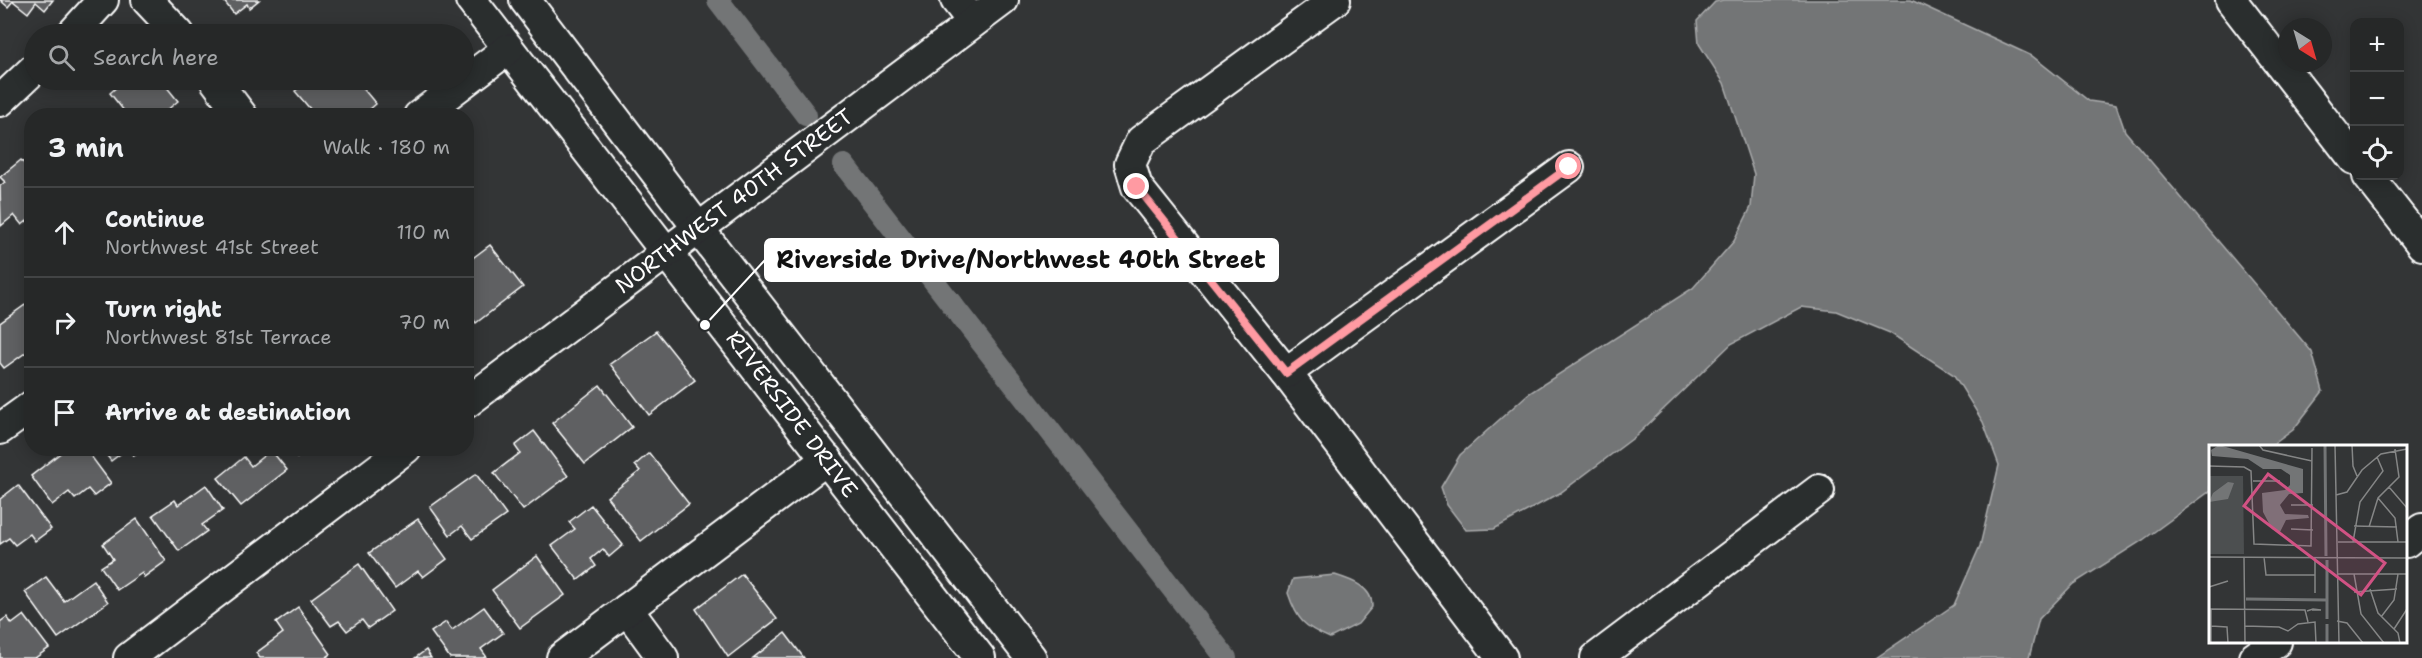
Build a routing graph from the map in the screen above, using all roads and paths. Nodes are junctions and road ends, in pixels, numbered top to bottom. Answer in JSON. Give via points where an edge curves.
{"nodes":[{"id":1,"x":103,"y":0,"type":"edge"},
{"id":2,"x":147,"y":0,"type":"edge"},
{"id":3,"x":471,"y":0,"type":"edge"},
{"id":4,"x":525,"y":0,"type":"edge"},
{"id":5,"x":1003,"y":0,"type":"edge"},
{"id":6,"x":1335,"y":0,"type":"edge"},
{"id":7,"x":2231,"y":0,"type":"edge"},
{"id":8,"x":965,"y":11,"type":"edge"},
{"id":9,"x":81,"y":24,"type":"edge"},
{"id":10,"x":170,"y":24,"type":"edge"},
{"id":11,"x":508,"y":49,"type":"junction"},
{"id":12,"x":474,"y":75,"type":"edge"},
{"id":13,"x":24,"y":78,"type":"edge"},
{"id":14,"x":222,"y":90,"type":"edge"},
{"id":15,"x":454,"y":90,"type":"edge"},
{"id":16,"x":0,"y":101,"type":"edge"},
{"id":17,"x":236,"y":108,"type":"edge"},
{"id":18,"x":430,"y":108,"type":"edge"},
{"id":19,"x":2350,"y":153,"type":"edge"},
{"id":20,"x":1569,"y":167,"type":"dead end"},
{"id":21,"x":2371,"y":180,"type":"edge"},
{"id":22,"x":698,"y":228,"type":"junction"},
{"id":23,"x":2422,"y":245,"type":"edge"},
{"id":24,"x":668,"y":251,"type":"junction"},
{"id":25,"x":1286,"y":373,"type":"junction"},
{"id":26,"x":474,"y":397,"type":"edge"},
{"id":27,"x":24,"y":412,"type":"edge"},
{"id":28,"x":0,"y":429,"type":"edge"},
{"id":29,"x":395,"y":456,"type":"edge"},
{"id":30,"x":827,"y":459,"type":"junction"},
{"id":31,"x":1819,"y":490,"type":"dead end"},
{"id":32,"x":2422,"y":529,"type":"edge"},
{"id":33,"x":2407,"y":541,"type":"edge"},
{"id":34,"x":627,"y":609,"type":"junction"},
{"id":35,"x":2275,"y":643,"type":"edge"},
{"id":36,"x":129,"y":658,"type":"edge"},
{"id":37,"x":562,"y":658,"type":"edge"},
{"id":38,"x":663,"y":658,"type":"edge"},
{"id":39,"x":980,"y":658,"type":"edge"},
{"id":40,"x":1031,"y":658,"type":"edge"},
{"id":41,"x":1502,"y":658,"type":"edge"},
{"id":42,"x":1596,"y":658,"type":"edge"},
{"id":43,"x":2254,"y":658,"type":"edge"}],
"edges":[{"from":1,"to":9,"type":"street"},
{"from":2,"to":10,"type":"street"},
{"from":3,"to":11,"type":"street","name":"RIVERSIDE DRIVE"},
{"from":4,"to":22,"type":"street","name":"RIVERSIDE DRIVE"},
{"from":5,"to":8,"type":"street","name":"NORTHWEST 40TH STREET"},
{"from":6,"to":25,"type":"street","via":[[1141,141],[1131,164],[1137,187]]},
{"from":7,"to":19,"type":"street"},
{"from":8,"to":22,"type":"street","name":"NORTHWEST 40TH STREET"},
{"from":11,"to":12,"type":"street"},
{"from":11,"to":24,"type":"street","name":"RIVERSIDE DRIVE"},
{"from":13,"to":16,"type":"street"},
{"from":14,"to":17,"type":"street"},
{"from":15,"to":18,"type":"street"},
{"from":20,"to":25,"type":"street"},
{"from":21,"to":23,"type":"street"},
{"from":22,"to":24,"type":"street","name":"NORTHWEST 40TH STREET"},
{"from":22,"to":40,"type":"street","name":"RIVERSIDE DRIVE"},
{"from":24,"to":26,"type":"street","name":"NORTHWEST 40TH STREET"},
{"from":24,"to":30,"type":"street","name":"RIVERSIDE DRIVE"},
{"from":25,"to":41,"type":"street"},
{"from":27,"to":28,"type":"street"},
{"from":29,"to":36,"type":"street"},
{"from":30,"to":34,"type":"street"},
{"from":30,"to":39,"type":"street","name":"RIVERSIDE DRIVE"},
{"from":31,"to":42,"type":"street"},
{"from":32,"to":33,"type":"street"},
{"from":34,"to":37,"type":"street"},
{"from":34,"to":38,"type":"street"},
{"from":35,"to":43,"type":"street"}]}
